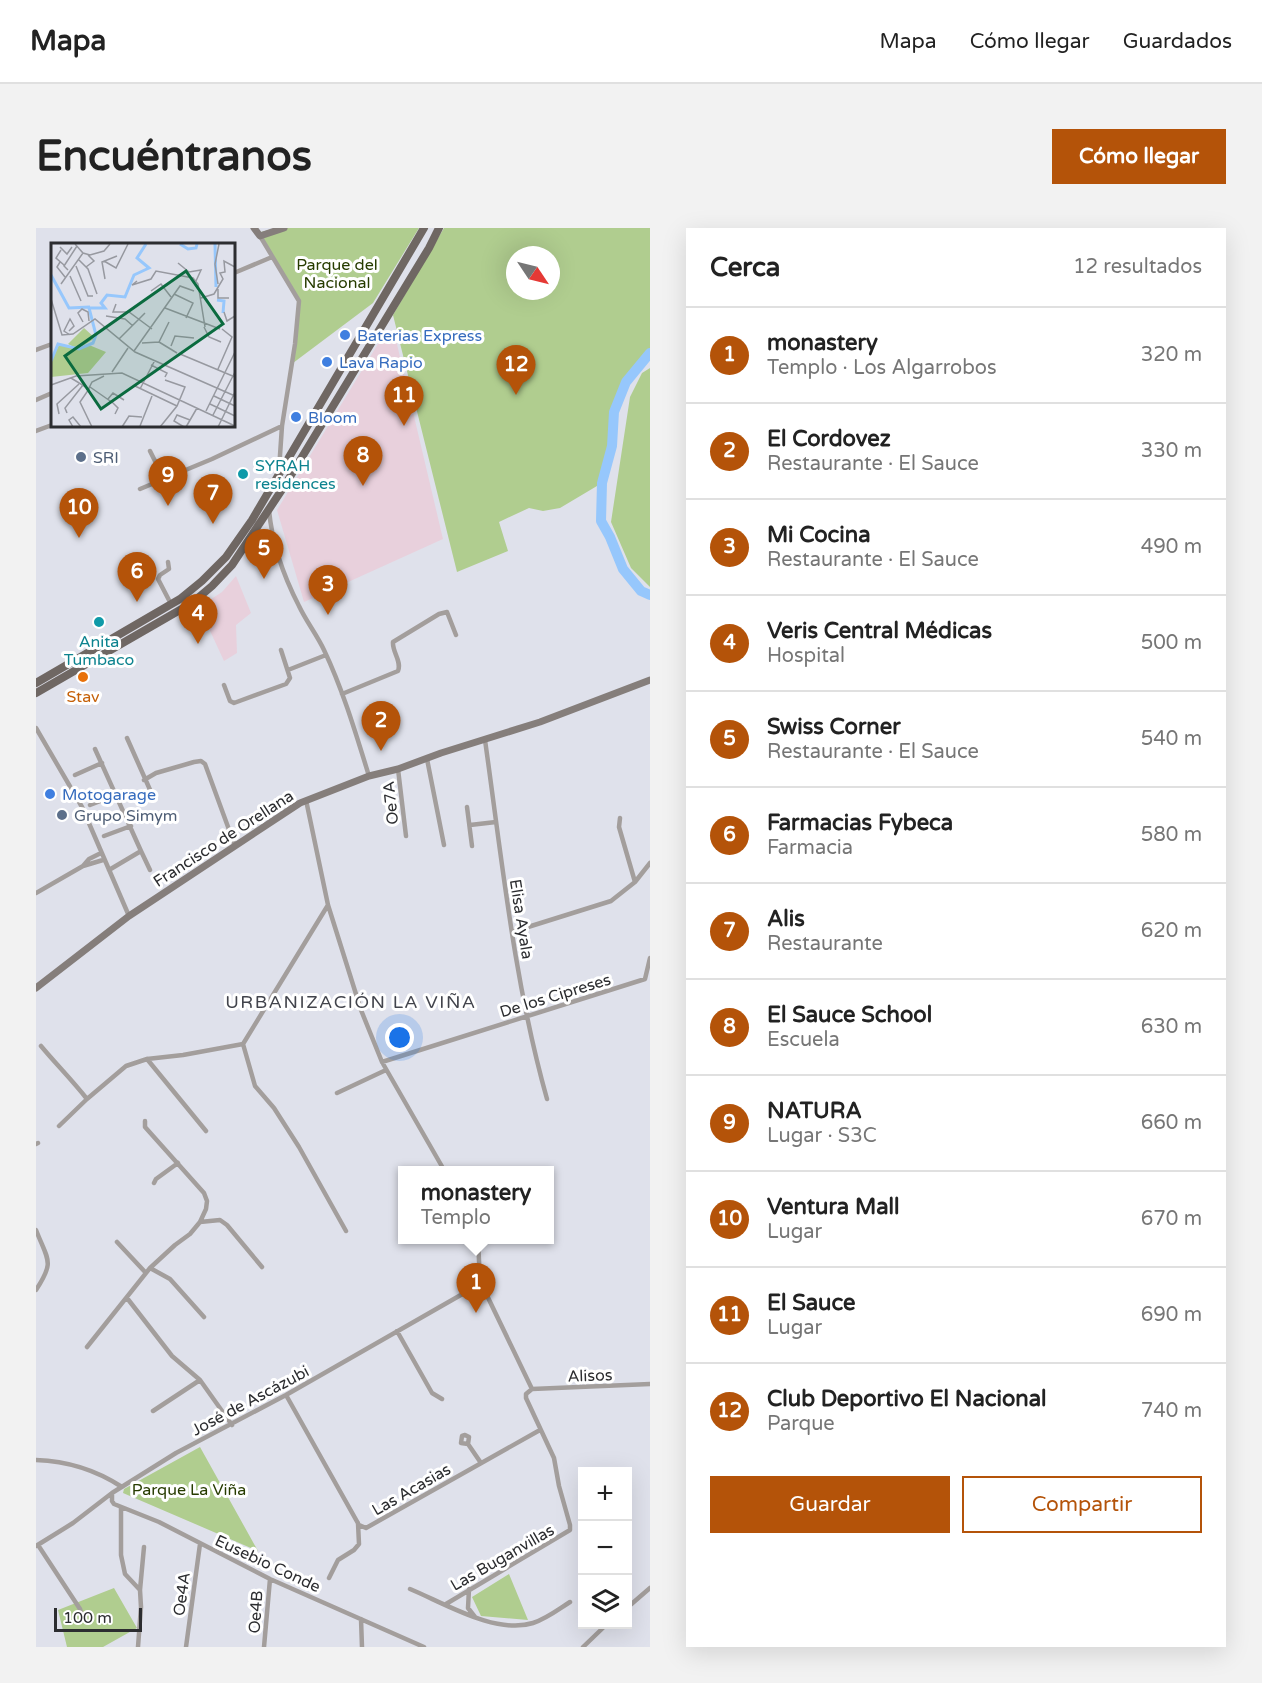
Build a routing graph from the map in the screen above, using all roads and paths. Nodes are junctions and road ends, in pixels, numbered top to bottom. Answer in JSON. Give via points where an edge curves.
{"nodes":[{"id":1,"x":254,"y":228,"type":"edge"},
{"id":2,"x":284,"y":228,"type":"edge"},
{"id":3,"x":424,"y":228,"type":"edge"},
{"id":4,"x":439,"y":228,"type":"edge"},
{"id":5,"x":260,"y":236,"type":"junction"},
{"id":6,"x":272,"y":257,"type":"junction"},
{"id":7,"x":236,"y":272,"type":"edge"},
{"id":8,"x":51,"y":344,"type":"edge"},
{"id":9,"x":36,"y":350,"type":"edge"},
{"id":10,"x":51,"y":393,"type":"edge"},
{"id":11,"x":36,"y":400,"type":"edge"},
{"id":12,"x":51,"y":425,"type":"edge"},
{"id":13,"x":282,"y":426,"type":"junction"},
{"id":14,"x":36,"y":431,"type":"edge"},
{"id":15,"x":150,"y":451,"type":"dead end"},
{"id":16,"x":279,"y":473,"type":"junction"},
{"id":17,"x":164,"y":479,"type":"junction"},
{"id":18,"x":140,"y":489,"type":"dead end"},
{"id":19,"x":269,"y":509,"type":"junction"},
{"id":20,"x":168,"y":562,"type":"dead end"},
{"id":21,"x":171,"y":604,"type":"junction"},
{"id":22,"x":456,"y":635,"type":"dead end"},
{"id":23,"x":281,"y":650,"type":"dead end"},
{"id":24,"x":326,"y":655,"type":"junction"},
{"id":25,"x":288,"y":670,"type":"junction"},
{"id":26,"x":650,"y":680,"type":"edge"},
{"id":27,"x":36,"y":683,"type":"edge"},
{"id":28,"x":225,"y":685,"type":"dead end"},
{"id":29,"x":36,"y":693,"type":"edge"},
{"id":30,"x":342,"y":694,"type":"junction"},
{"id":31,"x":36,"y":728,"type":"edge"},
{"id":32,"x":127,"y":738,"type":"dead end"},
{"id":33,"x":485,"y":740,"type":"junction"},
{"id":34,"x":95,"y":749,"type":"dead end"},
{"id":35,"x":427,"y":759,"type":"junction"},
{"id":36,"x":102,"y":763,"type":"junction"},
{"id":37,"x":398,"y":769,"type":"junction"},
{"id":38,"x":75,"y":776,"type":"dead end"},
{"id":39,"x":369,"y":776,"type":"junction"},
{"id":40,"x":144,"y":780,"type":"junction"},
{"id":41,"x":151,"y":792,"type":"dead end"},
{"id":42,"x":116,"y":795,"type":"junction"},
{"id":43,"x":306,"y":800,"type":"junction"},
{"id":44,"x":90,"y":805,"type":"dead end"},
{"id":45,"x":467,"y":807,"type":"dead end"},
{"id":46,"x":620,"y":818,"type":"dead end"},
{"id":47,"x":496,"y":822,"type":"junction"},
{"id":48,"x":470,"y":825,"type":"junction"},
{"id":49,"x":131,"y":826,"type":"junction"},
{"id":50,"x":104,"y":836,"type":"dead end"},
{"id":51,"x":406,"y":836,"type":"dead end"},
{"id":52,"x":444,"y":845,"type":"dead end"},
{"id":53,"x":235,"y":846,"type":"junction"},
{"id":54,"x":472,"y":846,"type":"dead end"},
{"id":55,"x":141,"y":851,"type":"junction"},
{"id":56,"x":101,"y":853,"type":"junction"},
{"id":57,"x":104,"y":860,"type":"junction"},
{"id":58,"x":650,"y":863,"type":"edge"},
{"id":59,"x":83,"y":866,"type":"junction"},
{"id":60,"x":109,"y":870,"type":"junction"},
{"id":61,"x":150,"y":870,"type":"dead end"},
{"id":62,"x":635,"y":882,"type":"junction"},
{"id":63,"x":36,"y":893,"type":"edge"},
{"id":64,"x":327,"y":904,"type":"junction"},
{"id":65,"x":129,"y":916,"type":"junction"},
{"id":66,"x":512,"y":932,"type":"junction"},
{"id":67,"x":650,"y":958,"type":"edge"},
{"id":68,"x":36,"y":988,"type":"edge"},
{"id":69,"x":526,"y":1016,"type":"junction"},
{"id":70,"x":243,"y":1044,"type":"junction"},
{"id":71,"x":41,"y":1046,"type":"dead end"},
{"id":72,"x":147,"y":1059,"type":"junction"},
{"id":73,"x":382,"y":1062,"type":"junction"},
{"id":74,"x":386,"y":1070,"type":"junction"},
{"id":75,"x":337,"y":1093,"type":"dead end"},
{"id":76,"x":87,"y":1099,"type":"junction"},
{"id":77,"x":548,"y":1099,"type":"dead end"},
{"id":78,"x":145,"y":1121,"type":"dead end"},
{"id":79,"x":59,"y":1126,"type":"dead end"},
{"id":80,"x":206,"y":1131,"type":"dead end"},
{"id":81,"x":178,"y":1163,"type":"junction"},
{"id":82,"x":442,"y":1166,"type":"edge"},
{"id":83,"x":154,"y":1182,"type":"dead end"},
{"id":84,"x":200,"y":1222,"type":"junction"},
{"id":85,"x":36,"y":1230,"type":"edge"},
{"id":86,"x":346,"y":1231,"type":"dead end"},
{"id":87,"x":117,"y":1242,"type":"dead end"},
{"id":88,"x":478,"y":1244,"type":"edge"},
{"id":89,"x":262,"y":1268,"type":"dead end"},
{"id":90,"x":148,"y":1270,"type":"junction"},
{"id":91,"x":480,"y":1281,"type":"junction"},
{"id":92,"x":36,"y":1290,"type":"edge"},
{"id":93,"x":127,"y":1298,"type":"junction"},
{"id":94,"x":204,"y":1317,"type":"dead end"},
{"id":95,"x":397,"y":1331,"type":"junction"},
{"id":96,"x":87,"y":1347,"type":"dead end"},
{"id":97,"x":200,"y":1380,"type":"junction"},
{"id":98,"x":650,"y":1384,"type":"edge"},
{"id":99,"x":532,"y":1389,"type":"junction"},
{"id":100,"x":286,"y":1395,"type":"junction"},
{"id":101,"x":442,"y":1399,"type":"dead end"},
{"id":102,"x":153,"y":1411,"type":"dead end"},
{"id":103,"x":232,"y":1425,"type":"junction"},
{"id":104,"x":540,"y":1430,"type":"junction"},
{"id":105,"x":468,"y":1444,"type":"dead end"},
{"id":106,"x":36,"y":1460,"type":"edge"},
{"id":107,"x":481,"y":1462,"type":"junction"},
{"id":108,"x":122,"y":1486,"type":"junction"},
{"id":109,"x":112,"y":1493,"type":"junction"},
{"id":110,"x":121,"y":1508,"type":"junction"},
{"id":111,"x":358,"y":1523,"type":"junction"},
{"id":112,"x":200,"y":1544,"type":"junction"},
{"id":113,"x":37,"y":1546,"type":"edge"},
{"id":114,"x":144,"y":1547,"type":"dead end"},
{"id":115,"x":329,"y":1578,"type":"dead end"},
{"id":116,"x":270,"y":1579,"type":"junction"},
{"id":117,"x":410,"y":1588,"type":"dead end"},
{"id":118,"x":650,"y":1588,"type":"edge"},
{"id":119,"x":469,"y":1589,"type":"junction"},
{"id":120,"x":140,"y":1590,"type":"junction"},
{"id":121,"x":570,"y":1602,"type":"dead end"},
{"id":122,"x":632,"y":1603,"type":"edge"},
{"id":123,"x":446,"y":1604,"type":"junction"},
{"id":124,"x":476,"y":1618,"type":"junction"},
{"id":125,"x":83,"y":1619,"type":"dead end"},
{"id":126,"x":361,"y":1619,"type":"junction"},
{"id":127,"x":602,"y":1629,"type":"edge"},
{"id":128,"x":138,"y":1647,"type":"edge"},
{"id":129,"x":186,"y":1647,"type":"edge"},
{"id":130,"x":264,"y":1647,"type":"edge"},
{"id":131,"x":362,"y":1647,"type":"edge"},
{"id":132,"x":424,"y":1647,"type":"edge"},
{"id":133,"x":583,"y":1647,"type":"edge"}],
"edges":[{"from":1,"to":5,"type":"street"},
{"from":2,"to":5,"type":"street"},
{"from":3,"to":16,"type":"main road"},
{"from":4,"to":19,"type":"main road"},
{"from":5,"to":6,"type":"street"},
{"from":6,"to":7,"type":"street"},
{"from":6,"to":13,"type":"street","via":[[299,301]]},
{"from":8,"to":9,"type":"street"},
{"from":10,"to":11,"type":"street"},
{"from":12,"to":14,"type":"street"},
{"from":13,"to":16,"type":"street"},
{"from":13,"to":17,"type":"street"},
{"from":15,"to":17,"type":"street"},
{"from":16,"to":21,"type":"main road","via":[[226,558]]},
{"from":17,"to":18,"type":"street"},
{"from":19,"to":24,"type":"street","via":[[281,563],[298,605]]},
{"from":19,"to":29,"type":"main road","via":[[232,565],[192,603]]},
{"from":20,"to":21,"type":"street","via":[[169,569],[158,579]]},
{"from":21,"to":27,"type":"main road"},
{"from":22,"to":30,"type":"street","via":[[447,612],[439,614],[393,642],[398,671]]},
{"from":23,"to":25,"type":"street"},
{"from":24,"to":25,"type":"street"},
{"from":24,"to":30,"type":"street"},
{"from":25,"to":28,"type":"street","via":[[290,678],[286,684],[234,703]]},
{"from":26,"to":33,"type":"street","name":"Francisco de Orellana"},
{"from":30,"to":39,"type":"street"},
{"from":31,"to":56,"type":"street","via":[[82,807]]},
{"from":32,"to":40,"type":"street"},
{"from":33,"to":35,"type":"street","name":"Francisco de Orellana"},
{"from":33,"to":47,"type":"street","name":"Elisa Ayala"},
{"from":34,"to":36,"type":"street"},
{"from":35,"to":37,"type":"street","name":"Francisco de Orellana"},
{"from":35,"to":52,"type":"street"},
{"from":36,"to":38,"type":"street"},
{"from":36,"to":42,"type":"street"},
{"from":37,"to":39,"type":"street","name":"Francisco de Orellana"},
{"from":37,"to":51,"type":"street","name":"Oe7A"},
{"from":39,"to":43,"type":"street","name":"Francisco de Orellana"},
{"from":40,"to":41,"type":"street"},
{"from":40,"to":53,"type":"street","via":[[201,761]]},
{"from":42,"to":44,"type":"street"},
{"from":42,"to":49,"type":"street"},
{"from":43,"to":53,"type":"street","name":"Francisco de Orellana"},
{"from":43,"to":64,"type":"street"},
{"from":45,"to":48,"type":"street"},
{"from":46,"to":62,"type":"street","via":[[619,827]]},
{"from":47,"to":48,"type":"street"},
{"from":47,"to":66,"type":"street","name":"Elisa Ayala"},
{"from":48,"to":54,"type":"street"},
{"from":49,"to":50,"type":"street"},
{"from":49,"to":55,"type":"street"},
{"from":53,"to":65,"type":"street","name":"Francisco de Orellana"},
{"from":55,"to":60,"type":"street"},
{"from":55,"to":61,"type":"street"},
{"from":56,"to":57,"type":"street"},
{"from":56,"to":59,"type":"street"},
{"from":57,"to":59,"type":"street"},
{"from":57,"to":60,"type":"street"},
{"from":58,"to":62,"type":"street"},
{"from":59,"to":63,"type":"street"},
{"from":60,"to":65,"type":"street"},
{"from":62,"to":66,"type":"street","via":[[611,901]]},
{"from":64,"to":70,"type":"street"},
{"from":64,"to":73,"type":"street"},
{"from":65,"to":68,"type":"street","name":"Francisco de Orellana"},
{"from":66,"to":69,"type":"street","name":"Elisa Ayala"},
{"from":67,"to":69,"type":"street","name":"De los Cipreses","via":[[645,980]]},
{"from":69,"to":73,"type":"street","name":"De los Cipreses"},
{"from":69,"to":77,"type":"street","name":"Elisa Ayala"},
{"from":70,"to":72,"type":"street"},
{"from":70,"to":86,"type":"street","via":[[255,1086],[299,1147]]},
{"from":71,"to":76,"type":"street"},
{"from":72,"to":76,"type":"street","via":[[126,1066]]},
{"from":72,"to":80,"type":"street"},
{"from":73,"to":74,"type":"street"},
{"from":74,"to":75,"type":"street"},
{"from":74,"to":82,"type":"street"},
{"from":76,"to":79,"type":"street"},
{"from":78,"to":81,"type":"street"},
{"from":81,"to":83,"type":"street"},
{"from":81,"to":84,"type":"street","via":[[207,1201]]},
{"from":84,"to":89,"type":"street","via":[[220,1220],[227,1225]]},
{"from":84,"to":90,"type":"street"},
{"from":85,"to":92,"type":"street","via":[[49,1263],[48,1272]]},
{"from":87,"to":90,"type":"street"},
{"from":88,"to":91,"type":"street"},
{"from":90,"to":93,"type":"street"},
{"from":90,"to":94,"type":"street","via":[[170,1279]]},
{"from":91,"to":95,"type":"street","name":"José de Ascázubi"},
{"from":91,"to":99,"type":"street"},
{"from":93,"to":96,"type":"street"},
{"from":93,"to":97,"type":"street","via":[[172,1356]]},
{"from":95,"to":100,"type":"street","name":"José de Ascázubi"},
{"from":95,"to":101,"type":"street","via":[[432,1394]]},
{"from":97,"to":102,"type":"street"},
{"from":97,"to":103,"type":"street"},
{"from":98,"to":99,"type":"street","name":"Alisos"},
{"from":99,"to":104,"type":"street","via":[[526,1398]]},
{"from":100,"to":103,"type":"street","name":"José de Ascázubi"},
{"from":100,"to":111,"type":"street","name":"Las Acasias"},
{"from":103,"to":108,"type":"street","name":"José de Ascázubi"},
{"from":104,"to":107,"type":"street","name":"Las Acasias"},
{"from":104,"to":119,"type":"street","name":"Las Buganvillas","via":[[554,1458],[570,1530]]},
{"from":105,"to":107,"type":"street"},
{"from":106,"to":108,"type":"street","via":[[69,1463]]},
{"from":107,"to":111,"type":"street","name":"Las Acasias","via":[[366,1528]]},
{"from":108,"to":109,"type":"street","name":"José de Ascázubi"},
{"from":109,"to":110,"type":"street","via":[[112,1501]]},
{"from":109,"to":113,"type":"street","name":"José de Ascázubi"},
{"from":110,"to":112,"type":"street","name":"Eusebio Conde","via":[[159,1522]]},
{"from":110,"to":120,"type":"street","via":[[125,1574]]},
{"from":111,"to":115,"type":"street","via":[[358,1544],[338,1560]]},
{"from":112,"to":116,"type":"street","name":"Eusebio Conde"},
{"from":112,"to":129,"type":"street","name":"Oe4A"},
{"from":113,"to":125,"type":"street"},
{"from":114,"to":120,"type":"street"},
{"from":116,"to":126,"type":"street","name":"Eusebio Conde"},
{"from":116,"to":130,"type":"street","name":"Oe4B"},
{"from":117,"to":123,"type":"street","name":"Las Buganvillas"},
{"from":118,"to":122,"type":"street"},
{"from":119,"to":123,"type":"street","name":"Las Buganvillas"},
{"from":119,"to":124,"type":"street","via":[[468,1608]]},
{"from":120,"to":128,"type":"street"},
{"from":121,"to":124,"type":"street","name":"Las Buganvillas","via":[[533,1623],[509,1626]]},
{"from":123,"to":124,"type":"street","name":"Las Buganvillas"},
{"from":126,"to":131,"type":"street"},
{"from":126,"to":132,"type":"street","name":"Eusebio Conde"},
{"from":127,"to":133,"type":"street"}]}
